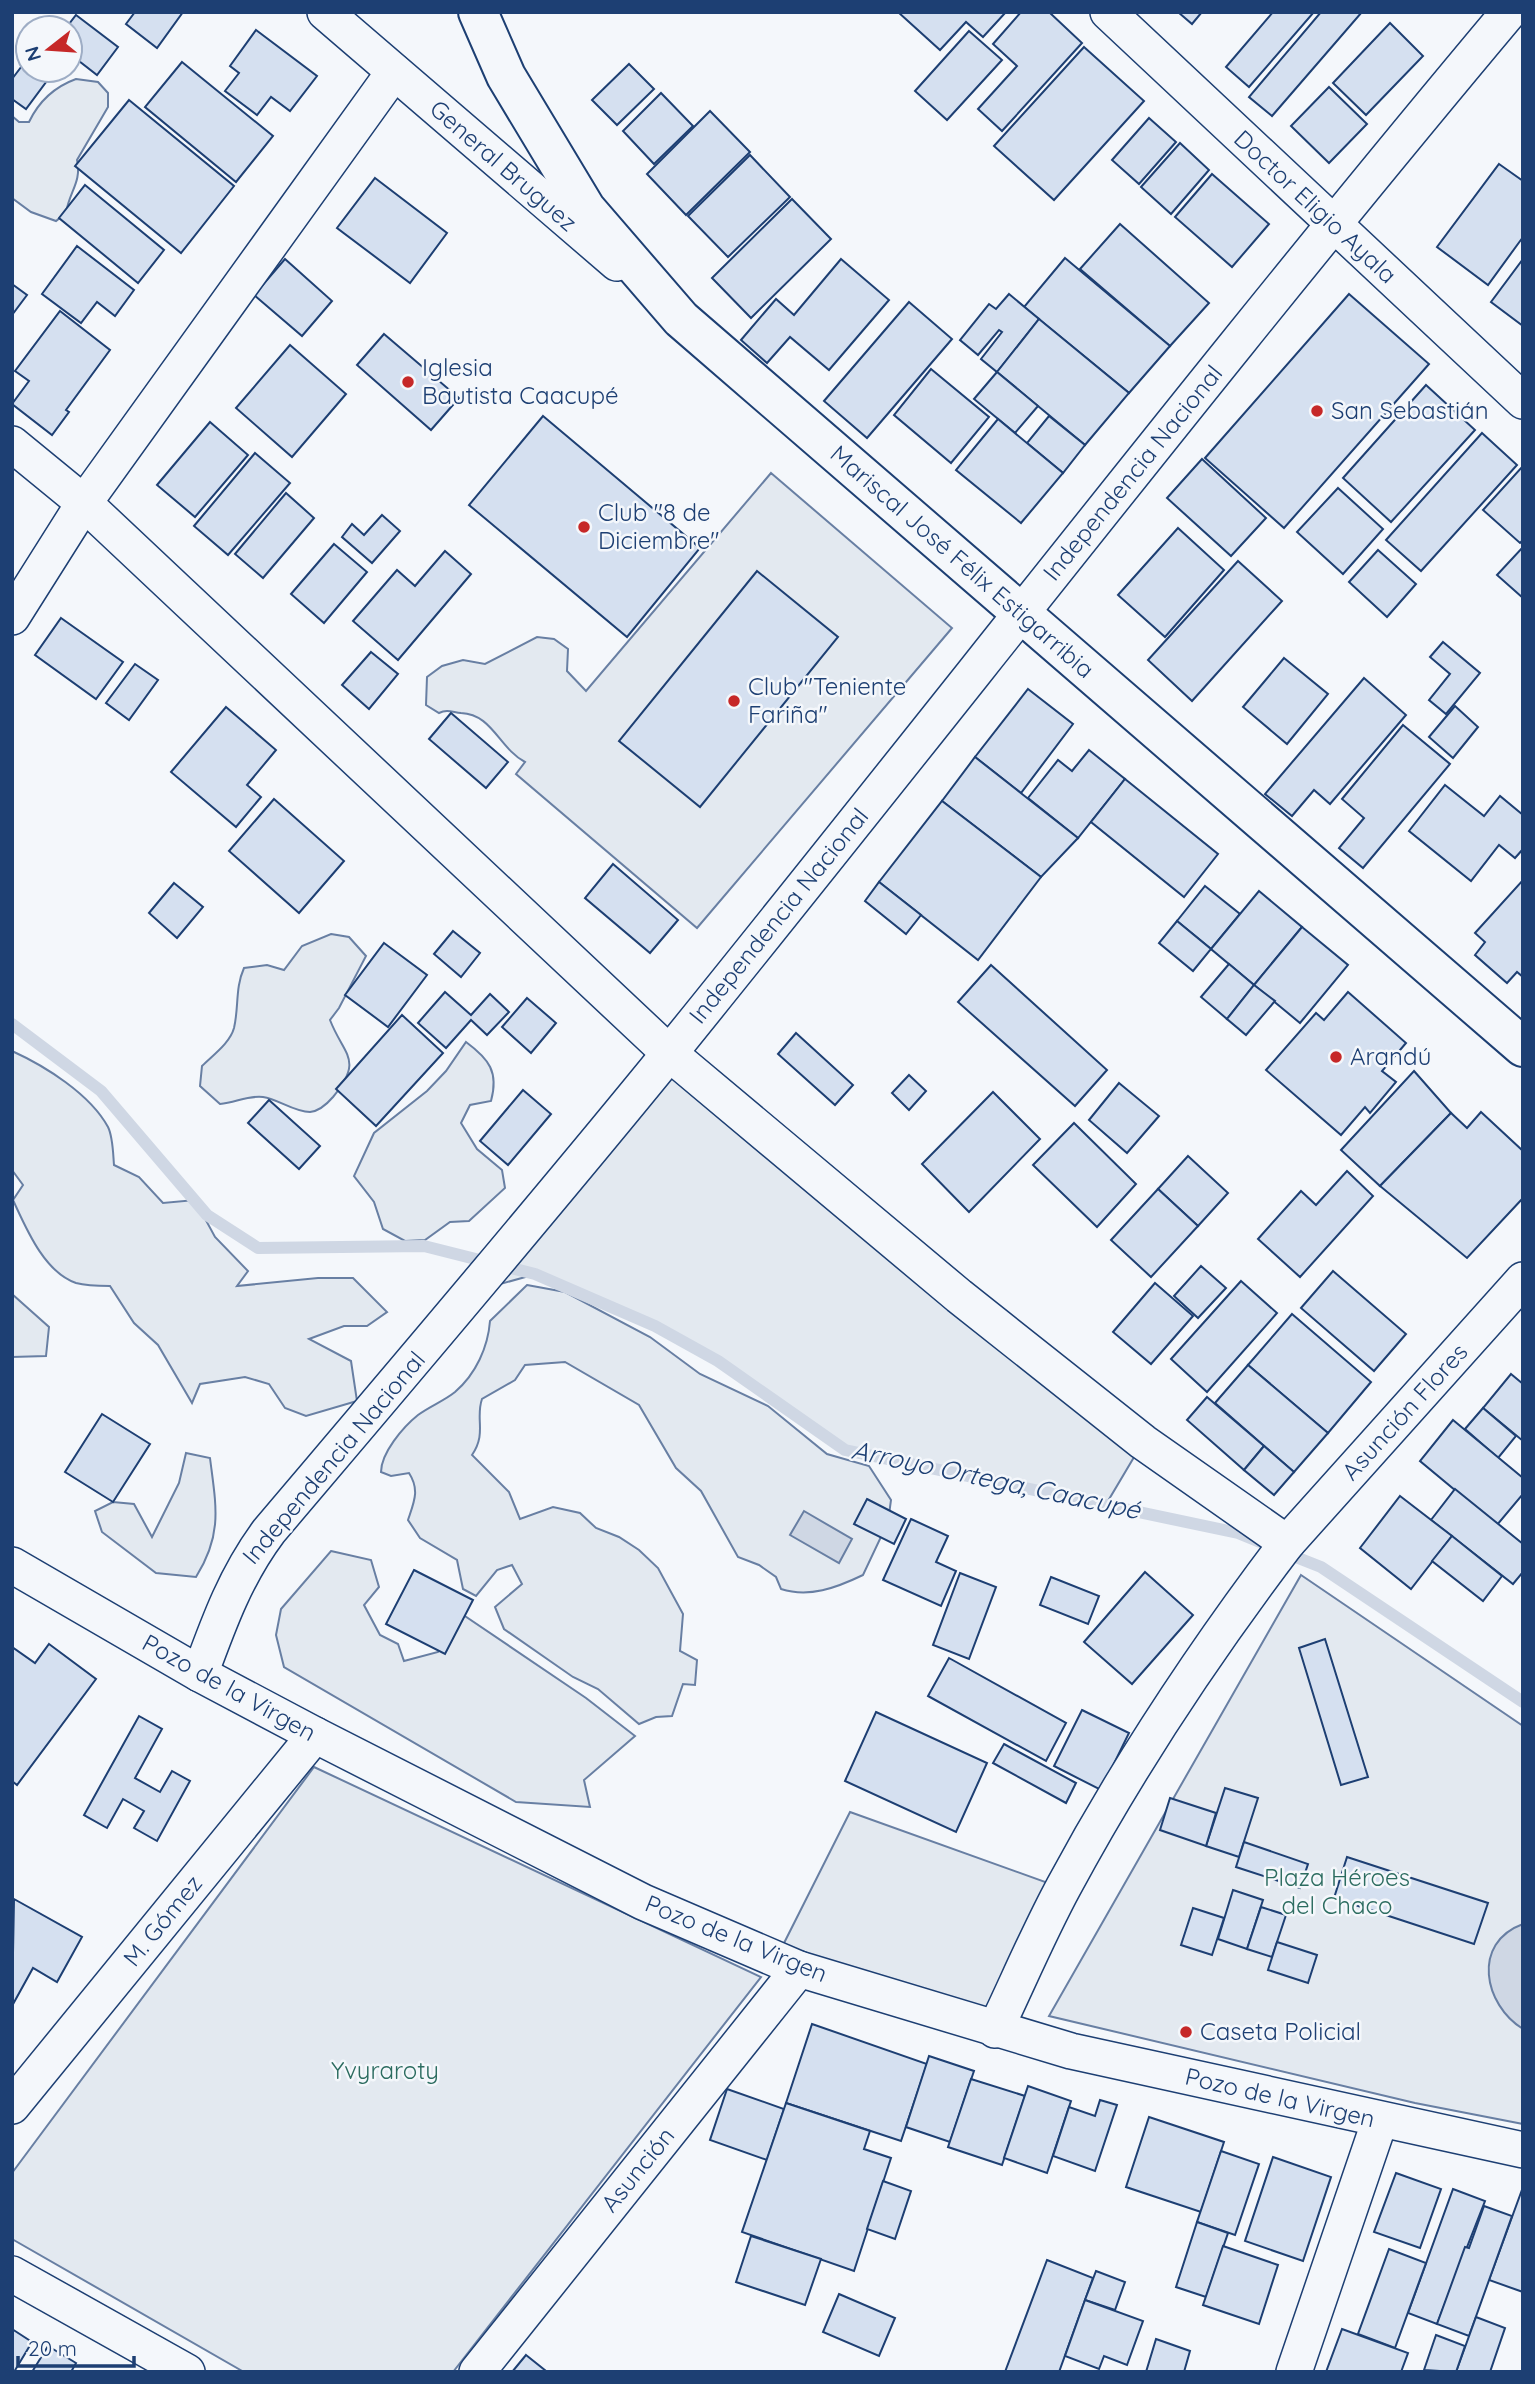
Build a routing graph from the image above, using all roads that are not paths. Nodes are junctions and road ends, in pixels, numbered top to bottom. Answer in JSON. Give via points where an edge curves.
{"nodes":[{"id":1,"x":325,"y":12,"type":"edge"},
{"id":2,"x":478,"y":12,"type":"edge"},
{"id":3,"x":1108,"y":12,"type":"edge"},
{"id":4,"x":1509,"y":12,"type":"edge"},
{"id":5,"x":394,"y":72,"type":"junction"},
{"id":6,"x":1332,"y":223,"type":"junction"},
{"id":7,"x":681,"y":319,"type":"junction"},
{"id":8,"x":1523,"y":401,"type":"edge"},
{"id":9,"x":12,"y":444,"type":"edge"},
{"id":10,"x":84,"y":503,"type":"junction"},
{"id":11,"x":1021,"y":613,"type":"junction"},
{"id":12,"x":12,"y":617,"type":"edge"},
{"id":13,"x":1523,"y":1047,"type":"edge"},
{"id":14,"x":669,"y":1054,"type":"junction"},
{"id":15,"x":1523,"y":1280,"type":"edge"},
{"id":16,"x":1279,"y":1554,"type":"junction"},
{"id":17,"x":12,"y":1565,"type":"edge"},
{"id":18,"x":200,"y":1674,"type":"junction"},
{"id":19,"x":315,"y":1735,"type":"junction"},
{"id":20,"x":799,"y":1969,"type":"junction"},
{"id":21,"x":995,"y":2030,"type":"junction"},
{"id":22,"x":12,"y":2106,"type":"edge"},
{"id":23,"x":1380,"y":2120,"type":"junction"},
{"id":24,"x":1523,"y":2150,"type":"edge"},
{"id":25,"x":12,"y":2274,"type":"edge"},
{"id":26,"x":187,"y":2372,"type":"edge"},
{"id":27,"x":477,"y":2372,"type":"edge"},
{"id":28,"x":1294,"y":2372,"type":"edge"}],
"edges":[{"from":1,"to":5,"type":"street","name":"General Bruguez"},
{"from":2,"to":7,"type":"main road","name":"Mariscal José Félix Estigarribia","via":[[506,76],[586,209]]},
{"from":3,"to":6,"type":"street","name":"Doctor Eligio Ayala"},
{"from":4,"to":6,"type":"street","name":"Independencia Nacional"},
{"from":5,"to":7,"type":"street","name":"General Bruguez"},
{"from":5,"to":10,"type":"street"},
{"from":6,"to":8,"type":"street","name":"Doctor Eligio Ayala"},
{"from":6,"to":11,"type":"street","name":"Independencia Nacional"},
{"from":7,"to":11,"type":"main road","name":"Mariscal José Félix Estigarribia"},
{"from":9,"to":10,"type":"street"},
{"from":10,"to":12,"type":"street"},
{"from":10,"to":14,"type":"street"},
{"from":11,"to":13,"type":"main road","name":"Mariscal José Félix Estigarribia"},
{"from":11,"to":14,"type":"street","name":"Independencia Nacional"},
{"from":14,"to":16,"type":"street"},
{"from":14,"to":18,"type":"street","name":"Independencia Nacional","via":[[269,1531],[228,1596]]},
{"from":15,"to":16,"type":"street","name":"Asunción Flores"},
{"from":16,"to":21,"type":"street","name":"Asunción Flores","via":[[1166,1717],[1098,1826],[1062,1888]]},
{"from":17,"to":18,"type":"street","name":"Pozo de la Virgen"},
{"from":18,"to":19,"type":"street","name":"Pozo de la Virgen"},
{"from":19,"to":20,"type":"street","name":"Pozo de la Virgen","via":[[643,1902]]},
{"from":19,"to":22,"type":"street","name":"M. Gómez"},
{"from":20,"to":21,"type":"street","name":"Pozo de la Virgen"},
{"from":20,"to":27,"type":"street","name":"Asunción"},
{"from":21,"to":23,"type":"street","name":"Pozo de la Virgen"},
{"from":23,"to":24,"type":"street","name":"Pozo de la Virgen"},
{"from":23,"to":28,"type":"street"},
{"from":25,"to":26,"type":"street"}]}
